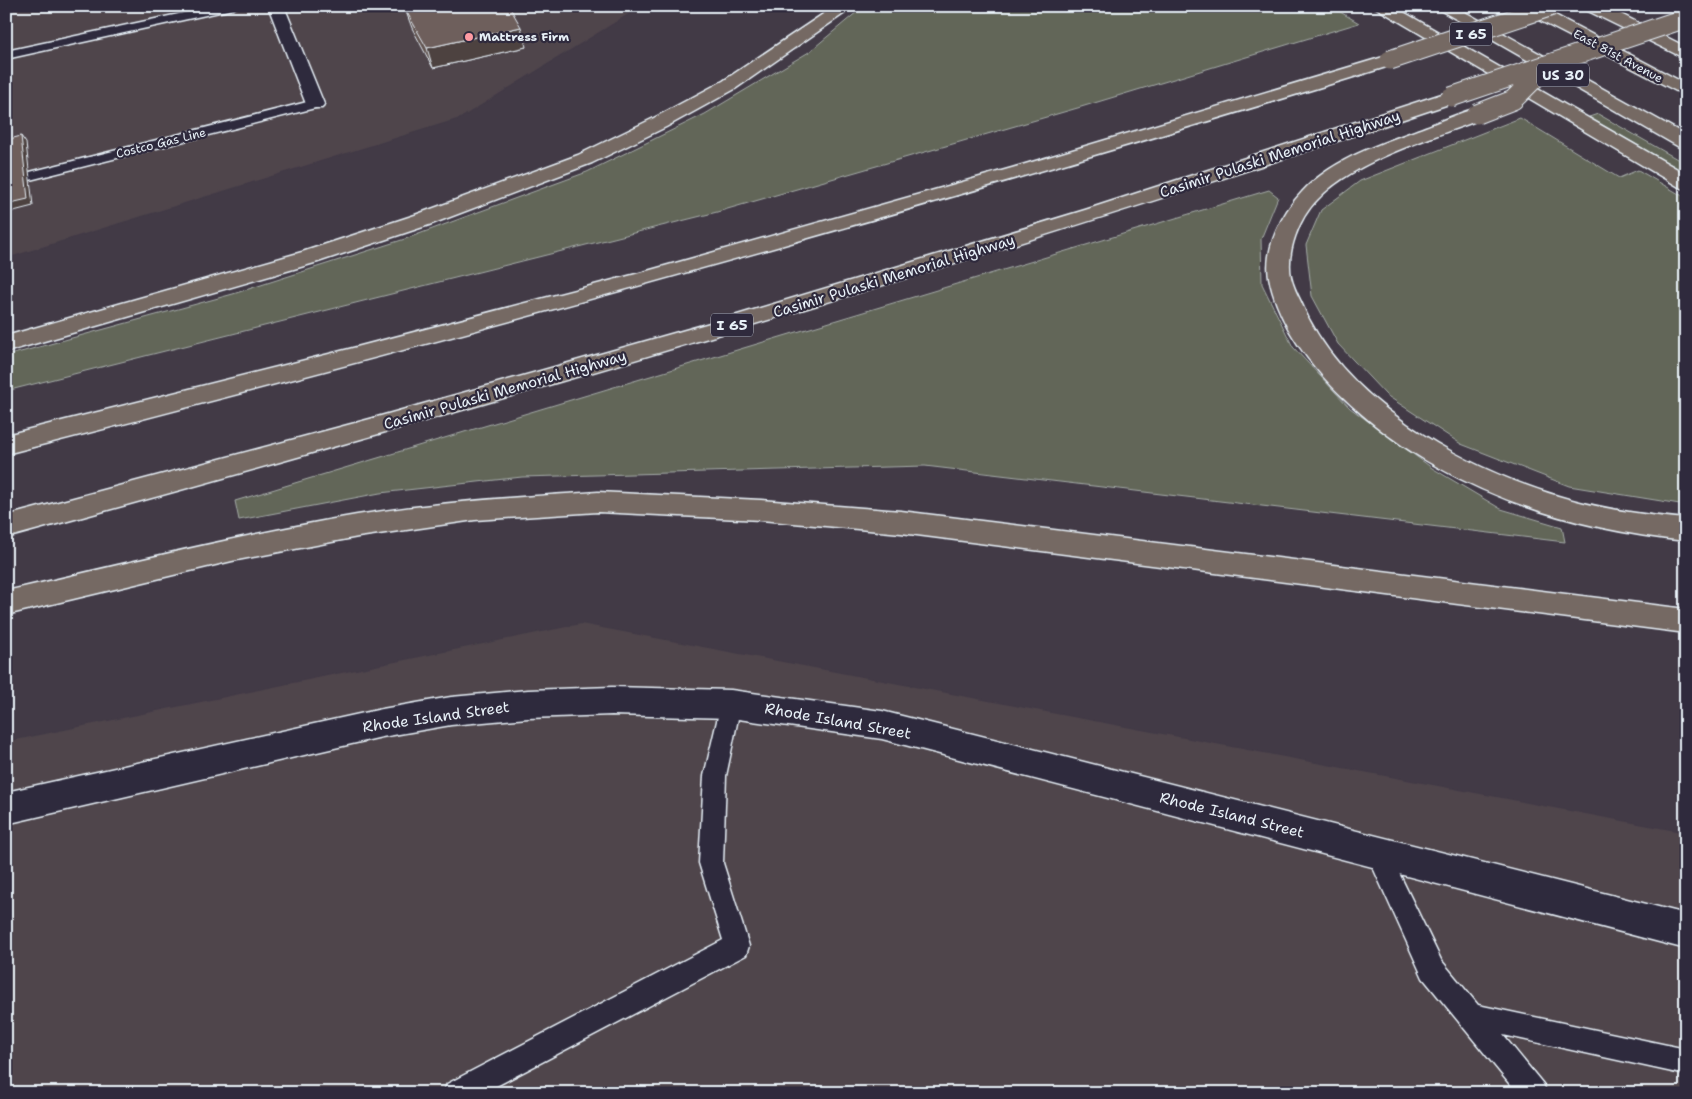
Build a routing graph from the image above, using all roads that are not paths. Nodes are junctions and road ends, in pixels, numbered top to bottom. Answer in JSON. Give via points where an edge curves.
{"nodes":[{"id":1,"x":233,"y":6,"type":"edge"},
{"id":2,"x":276,"y":6,"type":"edge"},
{"id":3,"x":847,"y":6,"type":"edge"},
{"id":4,"x":1382,"y":6,"type":"edge"},
{"id":5,"x":1441,"y":6,"type":"edge"},
{"id":6,"x":1516,"y":6,"type":"edge"},
{"id":7,"x":1525,"y":6,"type":"edge"},
{"id":8,"x":1552,"y":6,"type":"edge"},
{"id":9,"x":1592,"y":6,"type":"edge"},
{"id":10,"x":1686,"y":18,"type":"edge"},
{"id":11,"x":1462,"y":37,"type":"junction"},
{"id":12,"x":1686,"y":54,"type":"edge"},
{"id":13,"x":6,"y":55,"type":"edge"},
{"id":14,"x":1550,"y":63,"type":"junction"},
{"id":15,"x":1686,"y":91,"type":"edge"},
{"id":16,"x":315,"y":104,"type":"joint"},
{"id":17,"x":1686,"y":143,"type":"edge"},
{"id":18,"x":6,"y":182,"type":"edge"},
{"id":19,"x":1686,"y":183,"type":"edge"},
{"id":20,"x":6,"y":344,"type":"edge"},
{"id":21,"x":6,"y":445,"type":"edge"},
{"id":22,"x":6,"y":527,"type":"edge"},
{"id":23,"x":1686,"y":530,"type":"edge"},
{"id":24,"x":6,"y":603,"type":"edge"},
{"id":25,"x":1686,"y":621,"type":"edge"},
{"id":26,"x":731,"y":704,"type":"junction"},
{"id":27,"x":6,"y":808,"type":"edge"},
{"id":28,"x":1377,"y":852,"type":"junction"},
{"id":29,"x":1686,"y":932,"type":"edge"},
{"id":30,"x":1471,"y":1016,"type":"junction"},
{"id":31,"x":1686,"y":1062,"type":"edge"},
{"id":32,"x":456,"y":1093,"type":"edge"},
{"id":33,"x":1534,"y":1093,"type":"edge"}],
"edges":[{"from":1,"to":13,"type":"lane"},
{"from":2,"to":16,"type":"street"},
{"from":3,"to":20,"type":"main road","via":[[729,85],[660,123],[585,158],[422,220],[310,257]]},
{"from":4,"to":19,"type":"main road"},
{"from":5,"to":17,"type":"main road","number":"US 30"},
{"from":6,"to":11,"type":"main road","bridge":true},
{"from":7,"to":15,"type":"main road","name":"East 81st Avenue","number":"US 30"},
{"from":8,"to":11,"type":"main road","number":"I 65","bridge":true},
{"from":9,"to":12,"type":"main road"},
{"from":10,"to":14,"type":"main road","name":"Casimir Pulaski Memorial Highway","number":"I 65","bridge":true},
{"from":11,"to":21,"type":"main road","number":"I 65","bridge":true,"via":[[1080,155],[703,262],[398,345]]},
{"from":14,"to":22,"type":"main road","name":"Casimir Pulaski Memorial Highway","number":"I 65","bridge":true,"via":[[1130,204],[848,290],[465,402]]},
{"from":14,"to":23,"type":"main road","bridge":true,"via":[[1513,100],[1336,174],[1310,194],[1290,222],[1283,242],[1280,276],[1294,317],[1318,355],[1349,389],[1390,424],[1486,480],[1544,503],[1604,518]]},
{"from":16,"to":18,"type":"lane","name":"Costco Gas Line"},
{"from":24,"to":25,"type":"main road","via":[[232,550],[358,526],[475,510],[598,502],[761,510],[901,522]]},
{"from":26,"to":27,"type":"street","name":"Rhode Island Street","via":[[612,700],[451,712],[382,723]]},
{"from":26,"to":28,"type":"street","name":"Rhode Island Street","via":[[882,725]]},
{"from":26,"to":32,"type":"lane","via":[[715,776],[711,863],[737,946]]},
{"from":28,"to":29,"type":"street","name":"Rhode Island Street"},
{"from":28,"to":30,"type":"lane","via":[[1432,969]]},
{"from":30,"to":31,"type":"lane"},
{"from":30,"to":33,"type":"lane"}]}
